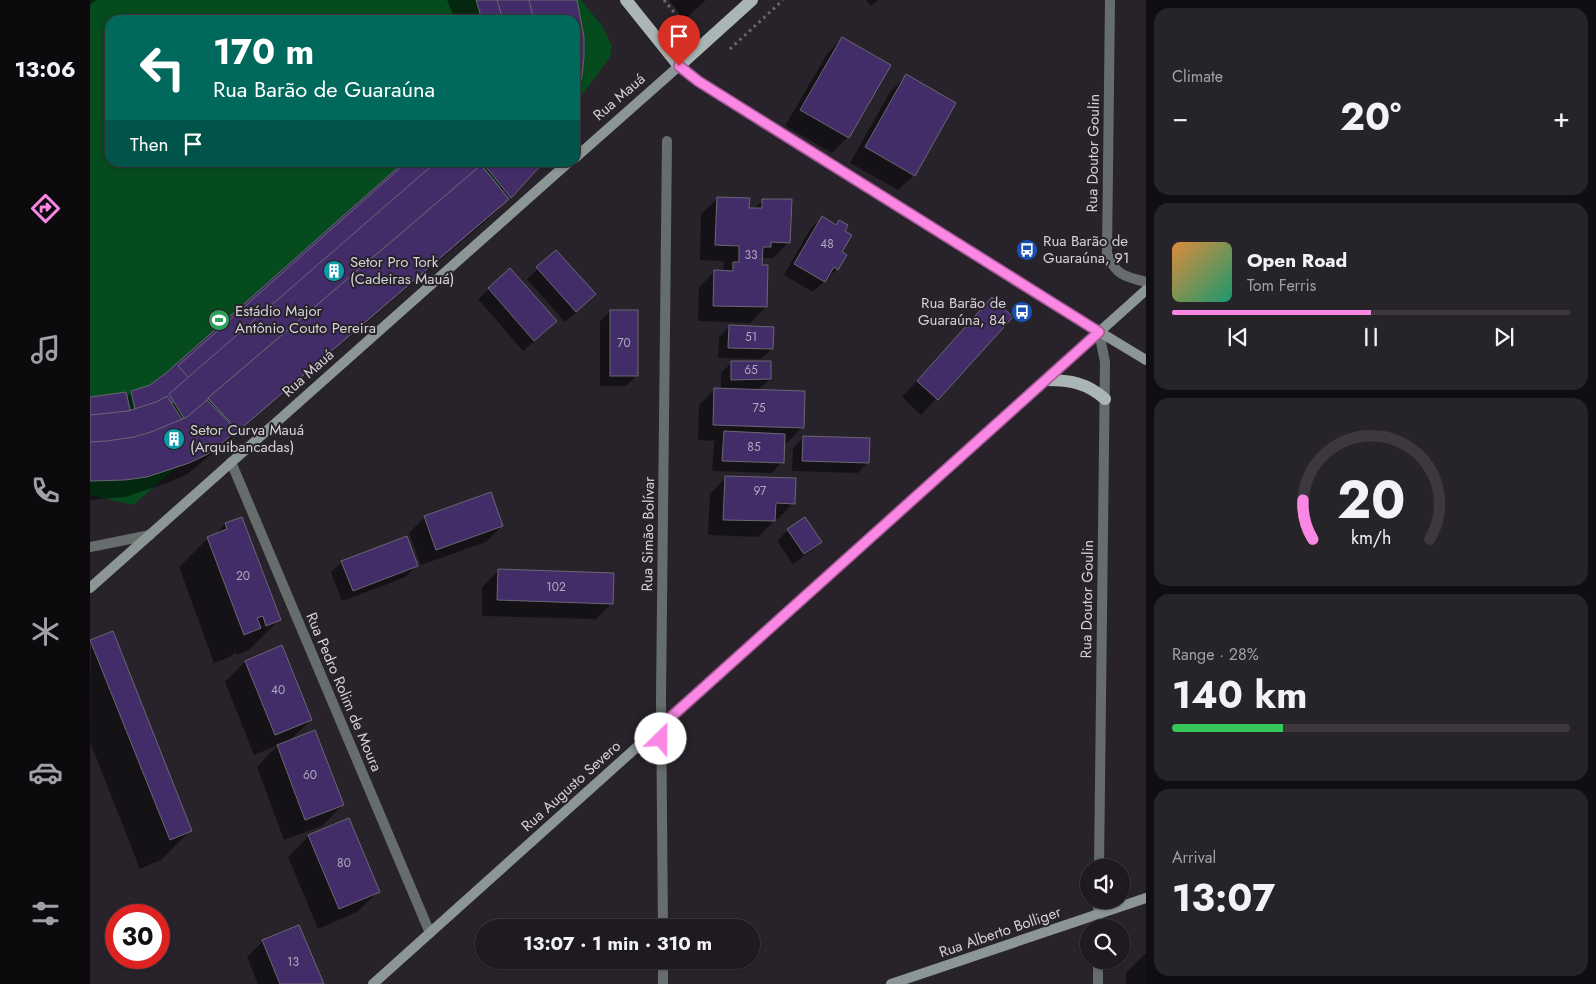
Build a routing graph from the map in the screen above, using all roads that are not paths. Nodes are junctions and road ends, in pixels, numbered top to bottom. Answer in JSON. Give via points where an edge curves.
{"nodes":[{"id":1,"x":626,"y":0,"type":"edge"},
{"id":2,"x":752,"y":0,"type":"edge"},
{"id":3,"x":1110,"y":0,"type":"edge"},
{"id":4,"x":679,"y":66,"type":"junction"},
{"id":5,"x":667,"y":142,"type":"dead end"},
{"id":6,"x":580,"y":154,"type":"edge"},
{"id":7,"x":564,"y":167,"type":"edge"},
{"id":8,"x":1146,"y":282,"type":"edge"},
{"id":9,"x":1146,"y":290,"type":"edge"},
{"id":10,"x":1099,"y":332,"type":"junction"},
{"id":11,"x":1146,"y":360,"type":"edge"},
{"id":12,"x":1047,"y":380,"type":"junction"},
{"id":13,"x":1105,"y":399,"type":"junction"},
{"id":14,"x":231,"y":462,"type":"junction"},
{"id":15,"x":150,"y":534,"type":"junction"},
{"id":16,"x":90,"y":547,"type":"edge"},
{"id":17,"x":90,"y":588,"type":"edge"},
{"id":18,"x":661,"y":726,"type":"junction"},
{"id":19,"x":1099,"y":859,"type":"edge"},
{"id":20,"x":1146,"y":898,"type":"edge"},
{"id":21,"x":1098,"y":909,"type":"edge"},
{"id":22,"x":1098,"y":914,"type":"junction"},
{"id":23,"x":663,"y":919,"type":"edge"},
{"id":24,"x":1098,"y":919,"type":"edge"},
{"id":25,"x":430,"y":933,"type":"junction"},
{"id":26,"x":663,"y":969,"type":"edge"},
{"id":27,"x":1098,"y":969,"type":"edge"},
{"id":28,"x":373,"y":984,"type":"edge"},
{"id":29,"x":663,"y":984,"type":"edge"},
{"id":30,"x":892,"y":984,"type":"edge"},
{"id":31,"x":1098,"y":984,"type":"edge"}],
"edges":[{"from":1,"to":4,"type":"main road"},
{"from":2,"to":4,"type":"main road","name":"Rua Mauá"},
{"from":3,"to":8,"type":"street","name":"Rua Doutor Goulin","via":[[1106,253],[1119,272]]},
{"from":4,"to":6,"type":"main road","name":"Rua Mauá"},
{"from":4,"to":10,"type":"main road","via":[[698,81]]},
{"from":5,"to":18,"type":"street","name":"Rua Simão Bolívar"},
{"from":7,"to":14,"type":"main road","name":"Rua Mauá"},
{"from":9,"to":10,"type":"main road","name":"Rua Augusto Severo"},
{"from":10,"to":11,"type":"main road"},
{"from":10,"to":12,"type":"main road","name":"Rua Augusto Severo"},
{"from":10,"to":13,"type":"street","name":"Rua Doutor Goulin","via":[[1105,362]]},
{"from":12,"to":13,"type":"main road","via":[[1082,384]]},
{"from":12,"to":18,"type":"main road","name":"Rua Augusto Severo"},
{"from":13,"to":19,"type":"street","name":"Rua Doutor Goulin"},
{"from":14,"to":15,"type":"main road","name":"Rua Mauá"},
{"from":14,"to":25,"type":"street","name":"Rua Pedro Rolim de Moura"},
{"from":15,"to":16,"type":"street"},
{"from":15,"to":17,"type":"main road","name":"Rua Mauá"},
{"from":18,"to":23,"type":"street","name":"Rua Simão Bolívar"},
{"from":18,"to":25,"type":"main road","name":"Rua Augusto Severo"},
{"from":20,"to":22,"type":"main road","name":"Rua Alberto Bolliger"},
{"from":21,"to":22,"type":"street"},
{"from":22,"to":24,"type":"street"},
{"from":22,"to":30,"type":"main road","name":"Rua Alberto Bolliger"},
{"from":25,"to":28,"type":"main road","name":"Rua Augusto Severo"},
{"from":26,"to":29,"type":"street"},
{"from":27,"to":31,"type":"street"}]}
